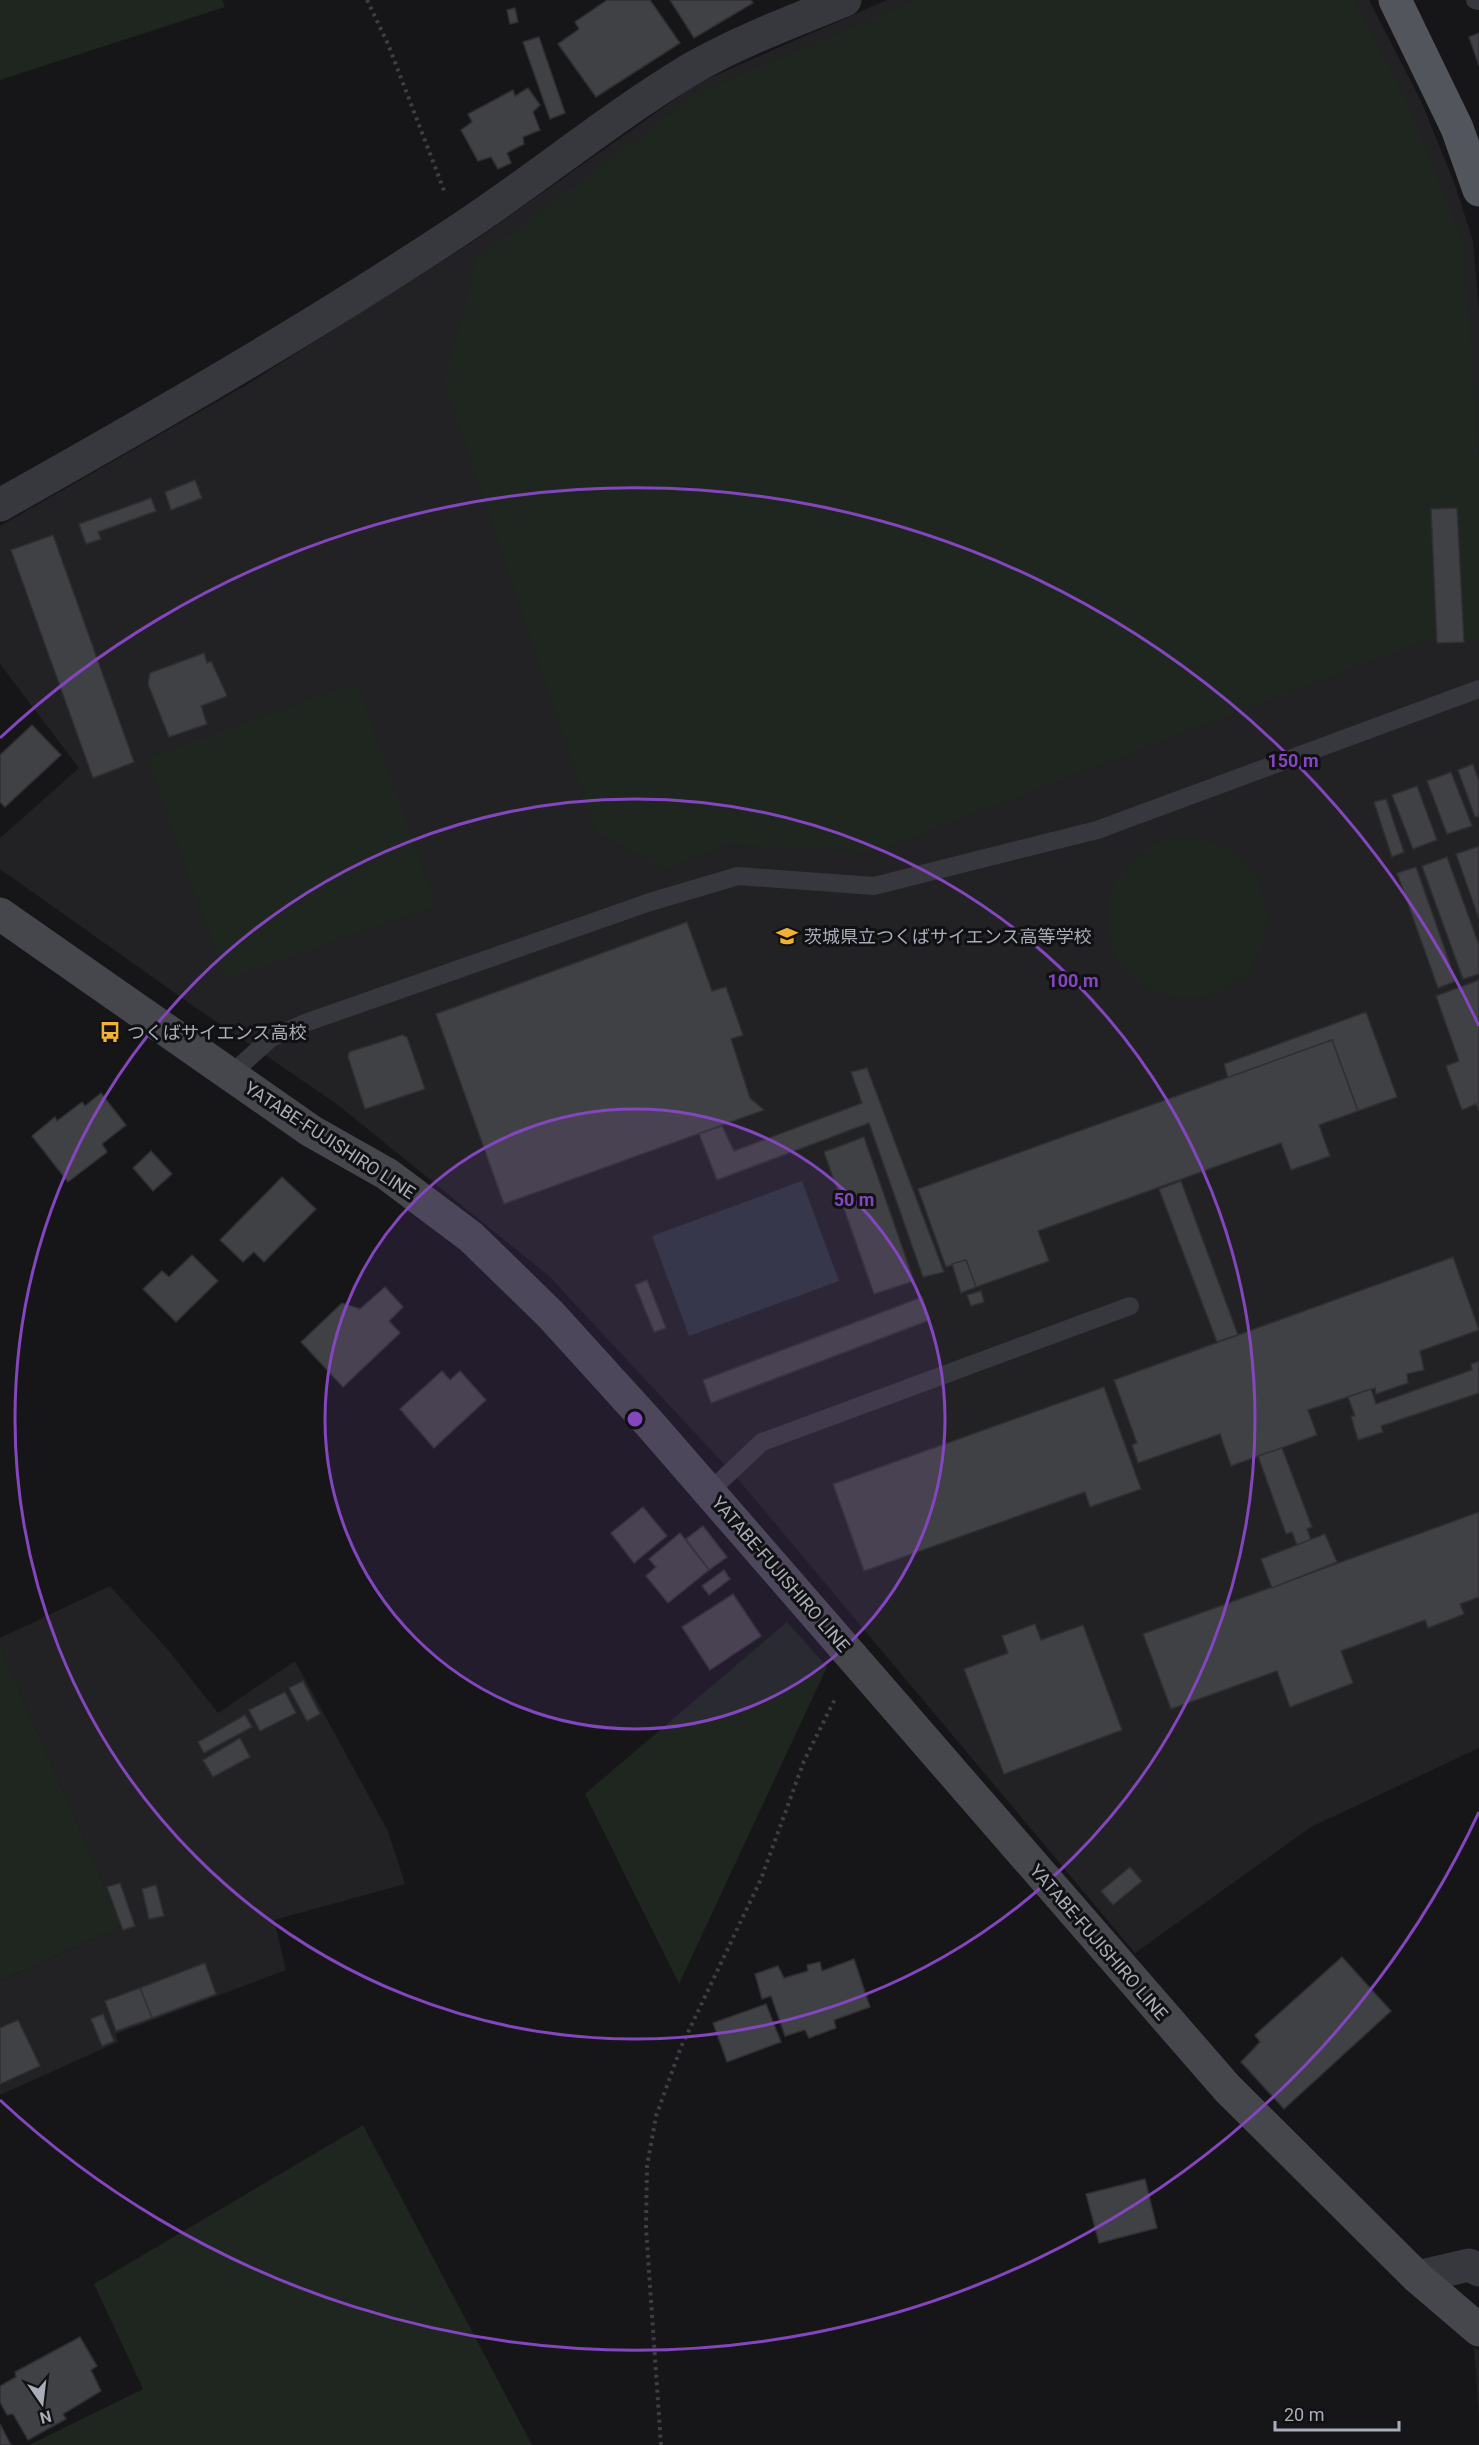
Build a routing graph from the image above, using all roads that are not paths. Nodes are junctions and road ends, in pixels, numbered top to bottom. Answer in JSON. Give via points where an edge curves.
{"nodes":[{"id":1,"x":845,"y":0,"type":"edge"},
{"id":2,"x":1395,"y":0,"type":"edge"},
{"id":3,"x":1479,"y":190,"type":"edge"},
{"id":4,"x":0,"y":505,"type":"edge"},
{"id":5,"x":1479,"y":689,"type":"edge"},
{"id":6,"x":0,"y":914,"type":"edge"},
{"id":7,"x":230,"y":1075,"type":"junction"},
{"id":8,"x":1130,"y":1306,"type":"dead end"},
{"id":9,"x":709,"y":1492,"type":"junction"},
{"id":10,"x":1479,"y":2270,"type":"edge"},
{"id":11,"x":1417,"y":2277,"type":"junction"},
{"id":12,"x":1479,"y":2330,"type":"edge"}],
"edges":[{"from":1,"to":4,"type":"street","via":[[693,68],[459,230],[176,404]]},
{"from":2,"to":3,"type":"main road","via":[[1457,128]]},
{"from":5,"to":7,"type":"lane","via":[[1086,833],[874,886],[738,876],[650,902],[304,1023],[271,1038]]},
{"from":6,"to":7,"type":"main road","name":"YATABE-FUJISHIRO LINE"},
{"from":7,"to":9,"type":"main road","name":"YATABE-FUJISHIRO LINE","via":[[311,1131],[387,1174],[471,1238],[551,1315]]},
{"from":8,"to":9,"type":"lane","via":[[762,1442]]},
{"from":9,"to":11,"type":"main road","name":"YATABE-FUJISHIRO LINE","via":[[1227,2088]]},
{"from":10,"to":11,"type":"street","via":[[1469,2265]]},
{"from":11,"to":12,"type":"main road","name":"YATABE-FUJISHIRO LINE"}]}
